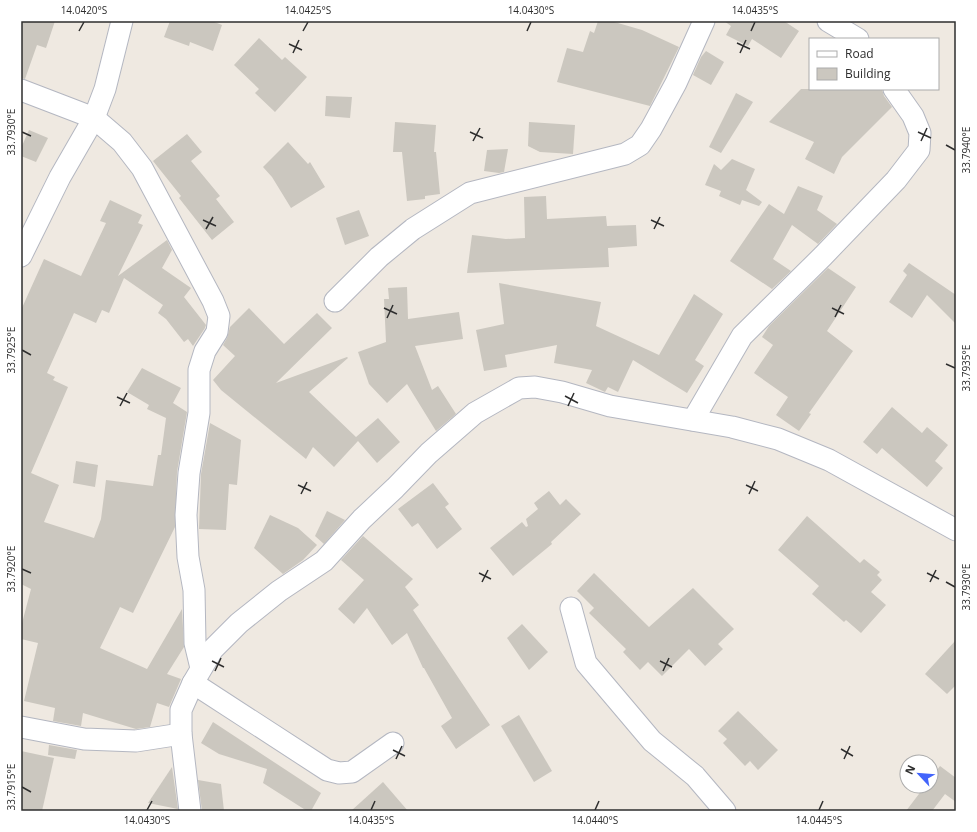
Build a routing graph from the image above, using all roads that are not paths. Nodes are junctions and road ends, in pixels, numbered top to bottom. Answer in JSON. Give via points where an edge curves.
{"nodes":[{"id":1,"x":122,"y":21,"type":"edge"},
{"id":2,"x":704,"y":21,"type":"edge"},
{"id":3,"x":828,"y":21,"type":"edge"},
{"id":4,"x":856,"y":38,"type":"edge"},
{"id":5,"x":21,"y":90,"type":"edge"},
{"id":6,"x":895,"y":90,"type":"edge"},
{"id":7,"x":94,"y":118,"type":"junction"},
{"id":8,"x":21,"y":256,"type":"edge"},
{"id":9,"x":335,"y":301,"type":"dead end"},
{"id":10,"x":693,"y":420,"type":"junction"},
{"id":11,"x":956,"y":530,"type":"edge"},
{"id":12,"x":571,"y":608,"type":"dead end"},
{"id":13,"x":197,"y":676,"type":"junction"},
{"id":14,"x":21,"y":727,"type":"edge"},
{"id":15,"x":181,"y":734,"type":"junction"},
{"id":16,"x":393,"y":743,"type":"dead end"},
{"id":17,"x":190,"y":811,"type":"edge"},
{"id":18,"x":725,"y":811,"type":"edge"}],
"edges":[{"from":1,"to":7,"type":"street","via":[[105,89]]},
{"from":2,"to":9,"type":"street","via":[[676,83],[640,145],[625,154],[470,193],[413,229],[379,257]]},
{"from":3,"to":4,"type":"street"},
{"from":5,"to":7,"type":"street"},
{"from":6,"to":10,"type":"street","via":[[913,116],[920,133],[919,150],[891,185],[742,336]]},
{"from":7,"to":8,"type":"street","via":[[60,177]]},
{"from":7,"to":13,"type":"street","via":[[122,142],[142,168],[219,316],[217,332],[204,351],[199,370],[199,413],[189,473],[186,515],[188,557],[194,590]]},
{"from":10,"to":11,"type":"street","via":[[778,439],[829,460]]},
{"from":10,"to":13,"type":"street","via":[[610,406],[535,387],[519,388],[475,413],[429,453],[362,519],[324,561],[279,591],[239,623],[213,649]]},
{"from":12,"to":18,"type":"street","via":[[586,662],[652,741],[695,776]]},
{"from":13,"to":15,"type":"street","via":[[182,710]]},
{"from":13,"to":16,"type":"street","via":[[327,770],[339,773],[352,772]]},
{"from":14,"to":15,"type":"street","via":[[84,739],[136,741]]},
{"from":15,"to":17,"type":"street"}]}
